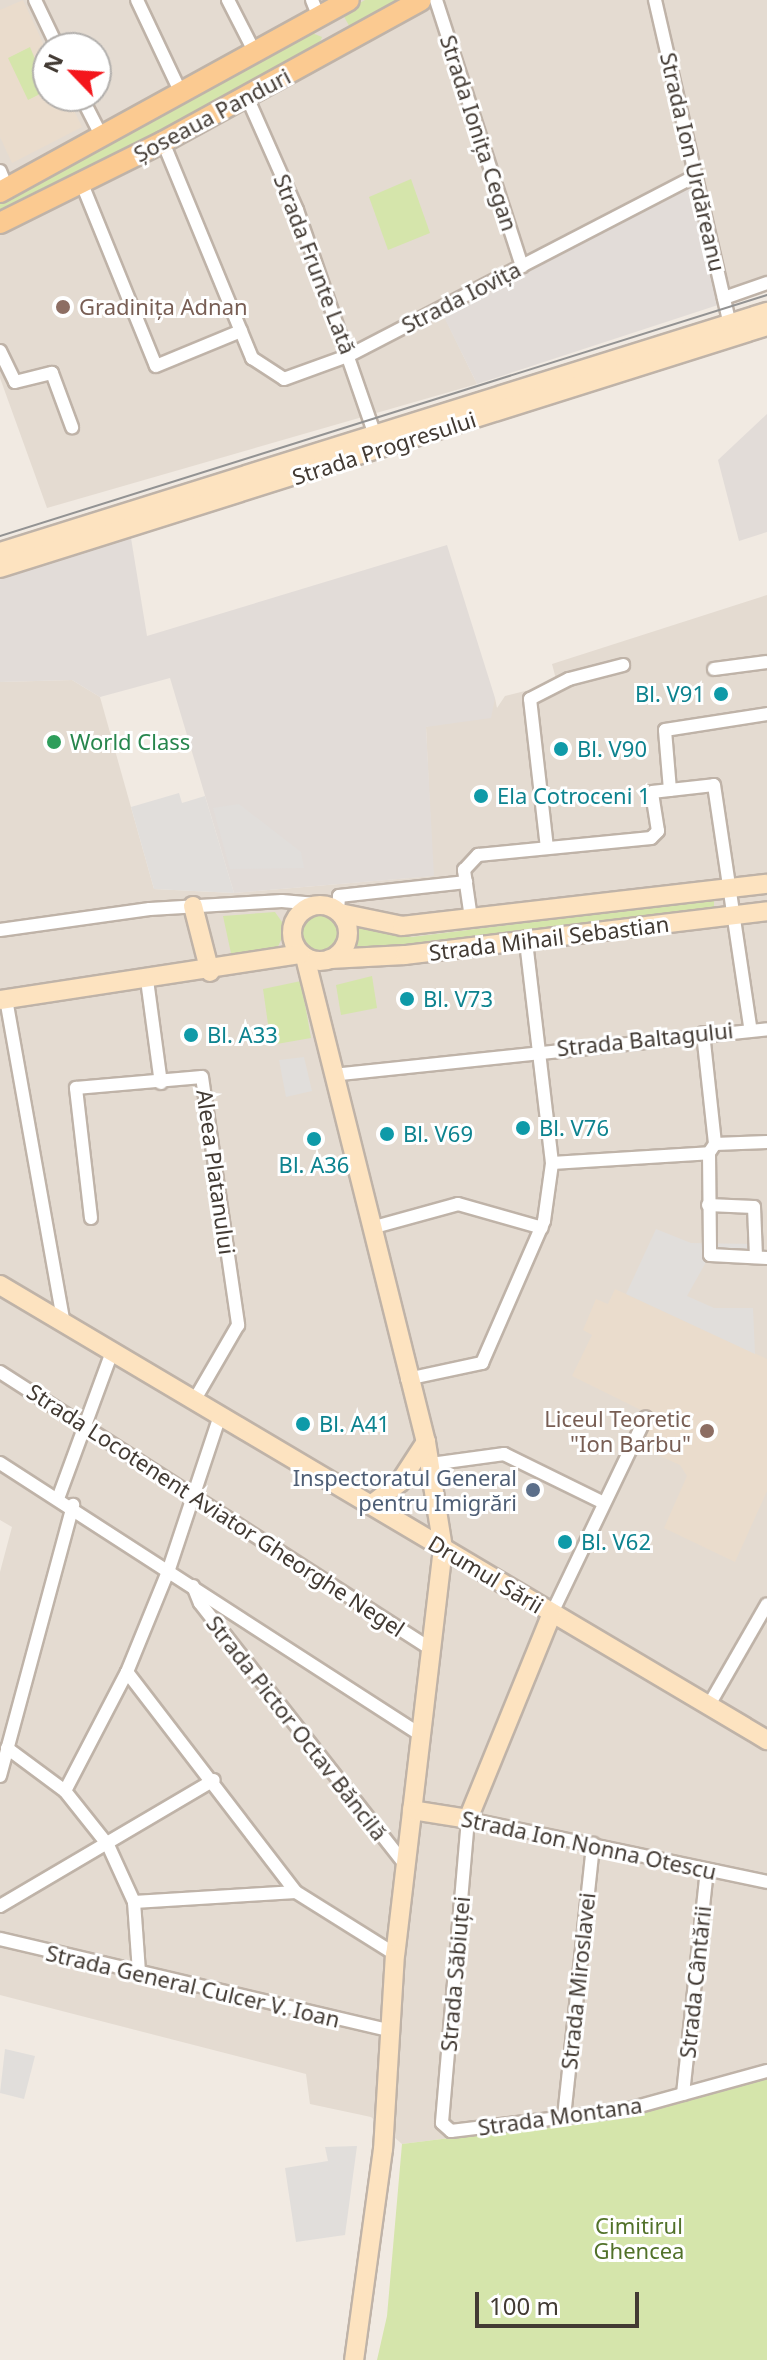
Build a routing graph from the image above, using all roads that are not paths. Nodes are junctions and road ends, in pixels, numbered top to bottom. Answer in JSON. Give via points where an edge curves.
{"nodes":[{"id":1,"x":35,"y":0,"type":"edge"},
{"id":2,"x":137,"y":0,"type":"edge"},
{"id":3,"x":228,"y":0,"type":"edge"},
{"id":4,"x":349,"y":0,"type":"edge"},
{"id":5,"x":421,"y":0,"type":"edge"},
{"id":6,"x":436,"y":0,"type":"edge"},
{"id":7,"x":655,"y":0,"type":"edge"},
{"id":8,"x":319,"y":10,"type":"edge"},
{"id":9,"x":50,"y":32,"type":"edge"},
{"id":10,"x":342,"y":44,"type":"junction"},
{"id":11,"x":255,"y":53,"type":"junction"},
{"id":12,"x":181,"y":93,"type":"junction"},
{"id":13,"x":247,"y":97,"type":"junction"},
{"id":14,"x":89,"y":112,"type":"edge"},
{"id":15,"x":102,"y":137,"type":"junction"},
{"id":16,"x":163,"y":142,"type":"junction"},
{"id":17,"x":696,"y":176,"type":"junction"},
{"id":18,"x":2,"y":184,"type":"edge"},
{"id":19,"x":82,"y":184,"type":"junction"},
{"id":20,"x":0,"y":223,"type":"edge"},
{"id":21,"x":522,"y":266,"type":"junction"},
{"id":22,"x":767,"y":283,"type":"edge"},
{"id":23,"x":724,"y":298,"type":"junction"},
{"id":24,"x":767,"y":312,"type":"edge"},
{"id":25,"x":767,"y":326,"type":"edge"},
{"id":26,"x":732,"y":330,"type":"junction"},
{"id":27,"x":241,"y":331,"type":"junction"},
{"id":28,"x":0,"y":351,"type":"edge"},
{"id":29,"x":350,"y":355,"type":"junction"},
{"id":30,"x":72,"y":427,"type":"dead end"},
{"id":31,"x":378,"y":442,"type":"junction"},
{"id":32,"x":0,"y":552,"type":"edge"},
{"id":33,"x":0,"y":568,"type":"edge"},
{"id":34,"x":767,"y":662,"type":"edge"},
{"id":35,"x":623,"y":665,"type":"dead end"},
{"id":36,"x":714,"y":669,"type":"dead end"},
{"id":37,"x":767,"y":714,"type":"edge"},
{"id":38,"x":670,"y":790,"type":"junction"},
{"id":39,"x":547,"y":848,"type":"junction"},
{"id":40,"x":466,"y":882,"type":"junction"},
{"id":41,"x":767,"y":884,"type":"edge"},
{"id":42,"x":730,"y":889,"type":"junction"},
{"id":43,"x":319,"y":904,"type":"junction"},
{"id":44,"x":193,"y":906,"type":"junction"},
{"id":45,"x":767,"y":911,"type":"edge"},
{"id":46,"x":339,"y":912,"type":"junction"},
{"id":47,"x":734,"y":915,"type":"junction"},
{"id":48,"x":471,"y":918,"type":"junction"},
{"id":49,"x":0,"y":930,"type":"edge"},
{"id":50,"x":526,"y":940,"type":"junction"},
{"id":51,"x":314,"y":958,"type":"junction"},
{"id":52,"x":210,"y":972,"type":"junction"},
{"id":53,"x":147,"y":980,"type":"junction"},
{"id":54,"x":3,"y":1000,"type":"edge"},
{"id":55,"x":750,"y":1027,"type":"junction"},
{"id":56,"x":767,"y":1029,"type":"edge"},
{"id":57,"x":703,"y":1033,"type":"junction"},
{"id":58,"x":541,"y":1051,"type":"junction"},
{"id":59,"x":332,"y":1075,"type":"junction"},
{"id":60,"x":161,"y":1083,"type":"junction"},
{"id":61,"x":767,"y":1142,"type":"edge"},
{"id":62,"x":712,"y":1148,"type":"junction"},
{"id":63,"x":552,"y":1163,"type":"junction"},
{"id":64,"x":708,"y":1205,"type":"junction"},
{"id":65,"x":91,"y":1218,"type":"dead end"},
{"id":66,"x":543,"y":1225,"type":"junction"},
{"id":67,"x":371,"y":1228,"type":"junction"},
{"id":68,"x":762,"y":1257,"type":"edge"},
{"id":69,"x":0,"y":1285,"type":"edge"},
{"id":70,"x":64,"y":1323,"type":"junction"},
{"id":71,"x":112,"y":1352,"type":"junction"},
{"id":72,"x":0,"y":1372,"type":"edge"},
{"id":73,"x":407,"y":1379,"type":"junction"},
{"id":74,"x":194,"y":1401,"type":"junction"},
{"id":75,"x":220,"y":1416,"type":"junction"},
{"id":76,"x":646,"y":1417,"type":"dead end"},
{"id":77,"x":85,"y":1423,"type":"junction"},
{"id":78,"x":426,"y":1442,"type":"junction"},
{"id":79,"x":0,"y":1463,"type":"edge"},
{"id":80,"x":431,"y":1464,"type":"junction"},
{"id":81,"x":193,"y":1494,"type":"junction"},
{"id":82,"x":59,"y":1496,"type":"junction"},
{"id":83,"x":604,"y":1503,"type":"junction"},
{"id":84,"x":73,"y":1505,"type":"junction"},
{"id":85,"x":371,"y":1505,"type":"junction"},
{"id":86,"x":443,"y":1548,"type":"junction"},
{"id":87,"x":169,"y":1569,"type":"junction"},
{"id":88,"x":193,"y":1586,"type":"junction"},
{"id":89,"x":767,"y":1604,"type":"edge"},
{"id":90,"x":552,"y":1613,"type":"junction"},
{"id":91,"x":431,"y":1649,"type":"junction"},
{"id":92,"x":127,"y":1672,"type":"junction"},
{"id":93,"x":709,"y":1705,"type":"junction"},
{"id":94,"x":421,"y":1735,"type":"junction"},
{"id":95,"x":767,"y":1740,"type":"edge"},
{"id":96,"x":7,"y":1748,"type":"junction"},
{"id":97,"x":0,"y":1776,"type":"edge"},
{"id":98,"x":214,"y":1780,"type":"junction"},
{"id":99,"x":65,"y":1791,"type":"junction"},
{"id":100,"x":412,"y":1810,"type":"junction"},
{"id":101,"x":468,"y":1819,"type":"junction"},
{"id":102,"x":593,"y":1844,"type":"junction"},
{"id":103,"x":108,"y":1845,"type":"junction"},
{"id":104,"x":406,"y":1866,"type":"junction"},
{"id":105,"x":707,"y":1870,"type":"junction"},
{"id":106,"x":767,"y":1882,"type":"edge"},
{"id":107,"x":296,"y":1892,"type":"junction"},
{"id":108,"x":134,"y":1902,"type":"junction"},
{"id":109,"x":0,"y":1906,"type":"edge"},
{"id":110,"x":0,"y":1939,"type":"edge"},
{"id":111,"x":395,"y":1954,"type":"junction"},
{"id":112,"x":139,"y":1972,"type":"junction"},
{"id":113,"x":388,"y":2030,"type":"junction"},
{"id":114,"x":767,"y":2071,"type":"edge"},
{"id":115,"x":683,"y":2094,"type":"junction"},
{"id":116,"x":564,"y":2117,"type":"junction"},
{"id":117,"x":445,"y":2128,"type":"joint"},
{"id":118,"x":354,"y":2360,"type":"edge"}],
"edges":[{"from":1,"to":9,"type":"street"},
{"from":2,"to":12,"type":"street"},
{"from":3,"to":11,"type":"street"},
{"from":4,"to":8,"type":"main road","name":"Șoseaua Panduri"},
{"from":5,"to":10,"type":"main road","name":"Șoseaua Panduri"},
{"from":6,"to":21,"type":"street","name":"Strada Ionița Cegan"},
{"from":7,"to":17,"type":"street","name":"Strada Ion Urdăreanu"},
{"from":8,"to":10,"type":"main road"},
{"from":8,"to":11,"type":"main road","name":"Șoseaua Panduri"},
{"from":10,"to":13,"type":"main road","name":"Șoseaua Panduri"},
{"from":11,"to":12,"type":"main road","name":"Șoseaua Panduri"},
{"from":12,"to":15,"type":"main road","name":"Șoseaua Panduri"},
{"from":13,"to":16,"type":"main road","name":"Șoseaua Panduri"},
{"from":13,"to":29,"type":"street","name":"Strada Frunte Lată","via":[[297,210]]},
{"from":14,"to":15,"type":"street"},
{"from":15,"to":18,"type":"main road","name":"Șoseaua Panduri"},
{"from":16,"to":19,"type":"main road","name":"Șoseaua Panduri"},
{"from":16,"to":27,"type":"street"},
{"from":17,"to":21,"type":"street","name":"Strada Iovița"},
{"from":17,"to":23,"type":"street","name":"Strada Ion Urdăreanu"},
{"from":19,"to":20,"type":"main road","name":"Șoseaua Panduri"},
{"from":19,"to":27,"type":"street","via":[[156,366]]},
{"from":21,"to":29,"type":"street","name":"Strada Iovița"},
{"from":22,"to":23,"type":"street"},
{"from":23,"to":26,"type":"street","name":"Strada Ion Urdăreanu"},
{"from":24,"to":26,"type":"main road","name":"Strada Progresului"},
{"from":25,"to":26,"type":"main road","name":"Strada Progresului"},
{"from":26,"to":31,"type":"main road","name":"Strada Progresului"},
{"from":27,"to":29,"type":"street","name":"Strada Iovița","via":[[252,358],[284,379]]},
{"from":28,"to":30,"type":"street","via":[[15,382],[52,373]]},
{"from":29,"to":31,"type":"street","name":"Strada Frunte Lată"},
{"from":31,"to":32,"type":"main road","name":"Strada Progresului"},
{"from":31,"to":33,"type":"main road","name":"Strada Progresului"},
{"from":34,"to":36,"type":"street"},
{"from":35,"to":39,"type":"street","via":[[569,679],[530,699]]},
{"from":37,"to":38,"type":"street","via":[[665,730]]},
{"from":38,"to":39,"type":"street","via":[[652,792],[658,831],[651,838]]},
{"from":38,"to":42,"type":"street","via":[[714,785]]},
{"from":39,"to":40,"type":"street","via":[[478,855],[464,870]]},
{"from":40,"to":46,"type":"street","via":[[339,896]]},
{"from":40,"to":48,"type":"street"},
{"from":41,"to":42,"type":"main road","name":"Strada Mihail Sebastian"},
{"from":42,"to":47,"type":"street"},
{"from":42,"to":48,"type":"main road","name":"Strada Mihail Sebastian"},
{"from":43,"to":44,"type":"street"},
{"from":43,"to":46,"type":"main road"},
{"from":43,"to":51,"type":"main road","via":[[302,910],[292,925],[293,943]]},
{"from":44,"to":49,"type":"street"},
{"from":44,"to":52,"type":"main road"},
{"from":45,"to":47,"type":"main road","name":"Strada Mihail Sebastian"},
{"from":46,"to":48,"type":"main road","name":"Strada Mihail Sebastian","via":[[394,926]]},
{"from":46,"to":51,"type":"main road","via":[[348,939]]},
{"from":47,"to":50,"type":"main road","name":"Strada Mihail Sebastian"},
{"from":47,"to":55,"type":"street"},
{"from":50,"to":51,"type":"main road","name":"Strada Mihail Sebastian"},
{"from":50,"to":58,"type":"street","name":"Strada Baltagului"},
{"from":51,"to":52,"type":"main road","name":"Strada Mihail Sebastian"},
{"from":51,"to":59,"type":"main road","via":[[309,980]]},
{"from":52,"to":53,"type":"main road","name":"Strada Mihail Sebastian"},
{"from":53,"to":54,"type":"main road","name":"Strada Mihail Sebastian"},
{"from":53,"to":60,"type":"street","name":"Aleea Platanului"},
{"from":54,"to":70,"type":"street"},
{"from":55,"to":56,"type":"street","name":"Strada Baltagului"},
{"from":55,"to":57,"type":"street","name":"Strada Baltagului"},
{"from":57,"to":58,"type":"street","name":"Strada Baltagului"},
{"from":57,"to":62,"type":"street"},
{"from":58,"to":59,"type":"street","name":"Strada Baltagului"},
{"from":58,"to":63,"type":"street","name":"Strada Baltagului"},
{"from":59,"to":67,"type":"main road"},
{"from":60,"to":65,"type":"street","via":[[76,1088]]},
{"from":60,"to":74,"type":"street","name":"Aleea Platanului","via":[[202,1077],[238,1325]]},
{"from":61,"to":62,"type":"street"},
{"from":62,"to":63,"type":"street"},
{"from":62,"to":64,"type":"street"},
{"from":63,"to":66,"type":"street","name":"Strada Baltagului"},
{"from":64,"to":68,"type":"street","via":[[754,1207]]},
{"from":64,"to":68,"type":"street","via":[[710,1255]]},
{"from":66,"to":67,"type":"street","via":[[458,1204]]},
{"from":66,"to":73,"type":"street","name":"Strada Baltagului","via":[[482,1363]]},
{"from":67,"to":73,"type":"main road"},
{"from":69,"to":70,"type":"main road","name":"Drumul Sării"},
{"from":70,"to":71,"type":"main road","name":"Drumul Sării"},
{"from":71,"to":74,"type":"main road","name":"Drumul Sării"},
{"from":71,"to":77,"type":"street"},
{"from":72,"to":77,"type":"street","name":"Strada Locotenent Aviator Gheorghe Negel"},
{"from":73,"to":78,"type":"main road"},
{"from":74,"to":75,"type":"main road","name":"Drumul Sării"},
{"from":75,"to":81,"type":"street"},
{"from":75,"to":85,"type":"main road","name":"Drumul Sării"},
{"from":76,"to":83,"type":"street"},
{"from":77,"to":81,"type":"street","name":"Strada Locotenent Aviator Gheorghe Negel"},
{"from":77,"to":82,"type":"street"},
{"from":78,"to":80,"type":"main road"},
{"from":78,"to":85,"type":"main road","via":[[400,1482]]},
{"from":79,"to":82,"type":"street"},
{"from":80,"to":83,"type":"street","via":[[504,1454]]},
{"from":80,"to":86,"type":"main road"},
{"from":81,"to":87,"type":"street"},
{"from":81,"to":91,"type":"street","name":"Strada Locotenent Aviator Gheorghe Negel"},
{"from":82,"to":84,"type":"street"},
{"from":83,"to":90,"type":"street"},
{"from":84,"to":87,"type":"street"},
{"from":84,"to":96,"type":"street"},
{"from":85,"to":86,"type":"main road","name":"Drumul Sării"},
{"from":86,"to":90,"type":"main road","name":"Drumul Sării"},
{"from":86,"to":91,"type":"main road"},
{"from":87,"to":88,"type":"street"},
{"from":87,"to":92,"type":"street"},
{"from":88,"to":94,"type":"street"},
{"from":88,"to":104,"type":"street","name":"Strada Pictor Octav Băncilă","via":[[200,1603]]},
{"from":89,"to":93,"type":"street"},
{"from":90,"to":93,"type":"main road","name":"Drumul Sării"},
{"from":90,"to":101,"type":"main road"},
{"from":91,"to":94,"type":"main road"},
{"from":92,"to":98,"type":"street"},
{"from":92,"to":99,"type":"street"},
{"from":93,"to":95,"type":"main road","name":"Drumul Sării"},
{"from":94,"to":100,"type":"main road"},
{"from":96,"to":97,"type":"street"},
{"from":96,"to":99,"type":"street"},
{"from":98,"to":103,"type":"street"},
{"from":98,"to":107,"type":"street"},
{"from":99,"to":103,"type":"street"},
{"from":100,"to":101,"type":"main road","name":"Strada Ion Nonna Otescu"},
{"from":100,"to":104,"type":"main road"},
{"from":101,"to":102,"type":"street","name":"Strada Ion Nonna Otescu"},
{"from":101,"to":117,"type":"street","name":"Strada Săbiuței"},
{"from":102,"to":105,"type":"street","name":"Strada Ion Nonna Otescu"},
{"from":102,"to":116,"type":"street","name":"Strada Miroslavei"},
{"from":103,"to":108,"type":"street"},
{"from":103,"to":109,"type":"street"},
{"from":104,"to":111,"type":"main road"},
{"from":105,"to":106,"type":"street","name":"Strada Ion Nonna Otescu"},
{"from":105,"to":115,"type":"street","name":"Strada Cântării"},
{"from":107,"to":108,"type":"street"},
{"from":107,"to":111,"type":"street"},
{"from":108,"to":112,"type":"street"},
{"from":110,"to":112,"type":"street","name":"Strada General Culcer V. Ioan"},
{"from":111,"to":113,"type":"main road"},
{"from":112,"to":113,"type":"street","name":"Strada General Culcer V. Ioan"},
{"from":113,"to":118,"type":"main road","via":[[383,2149]]},
{"from":114,"to":115,"type":"street","name":"Strada Montana"},
{"from":115,"to":116,"type":"street","name":"Strada Montana","via":[[625,2110]]},
{"from":116,"to":117,"type":"street","name":"Strada Montana"}]}
